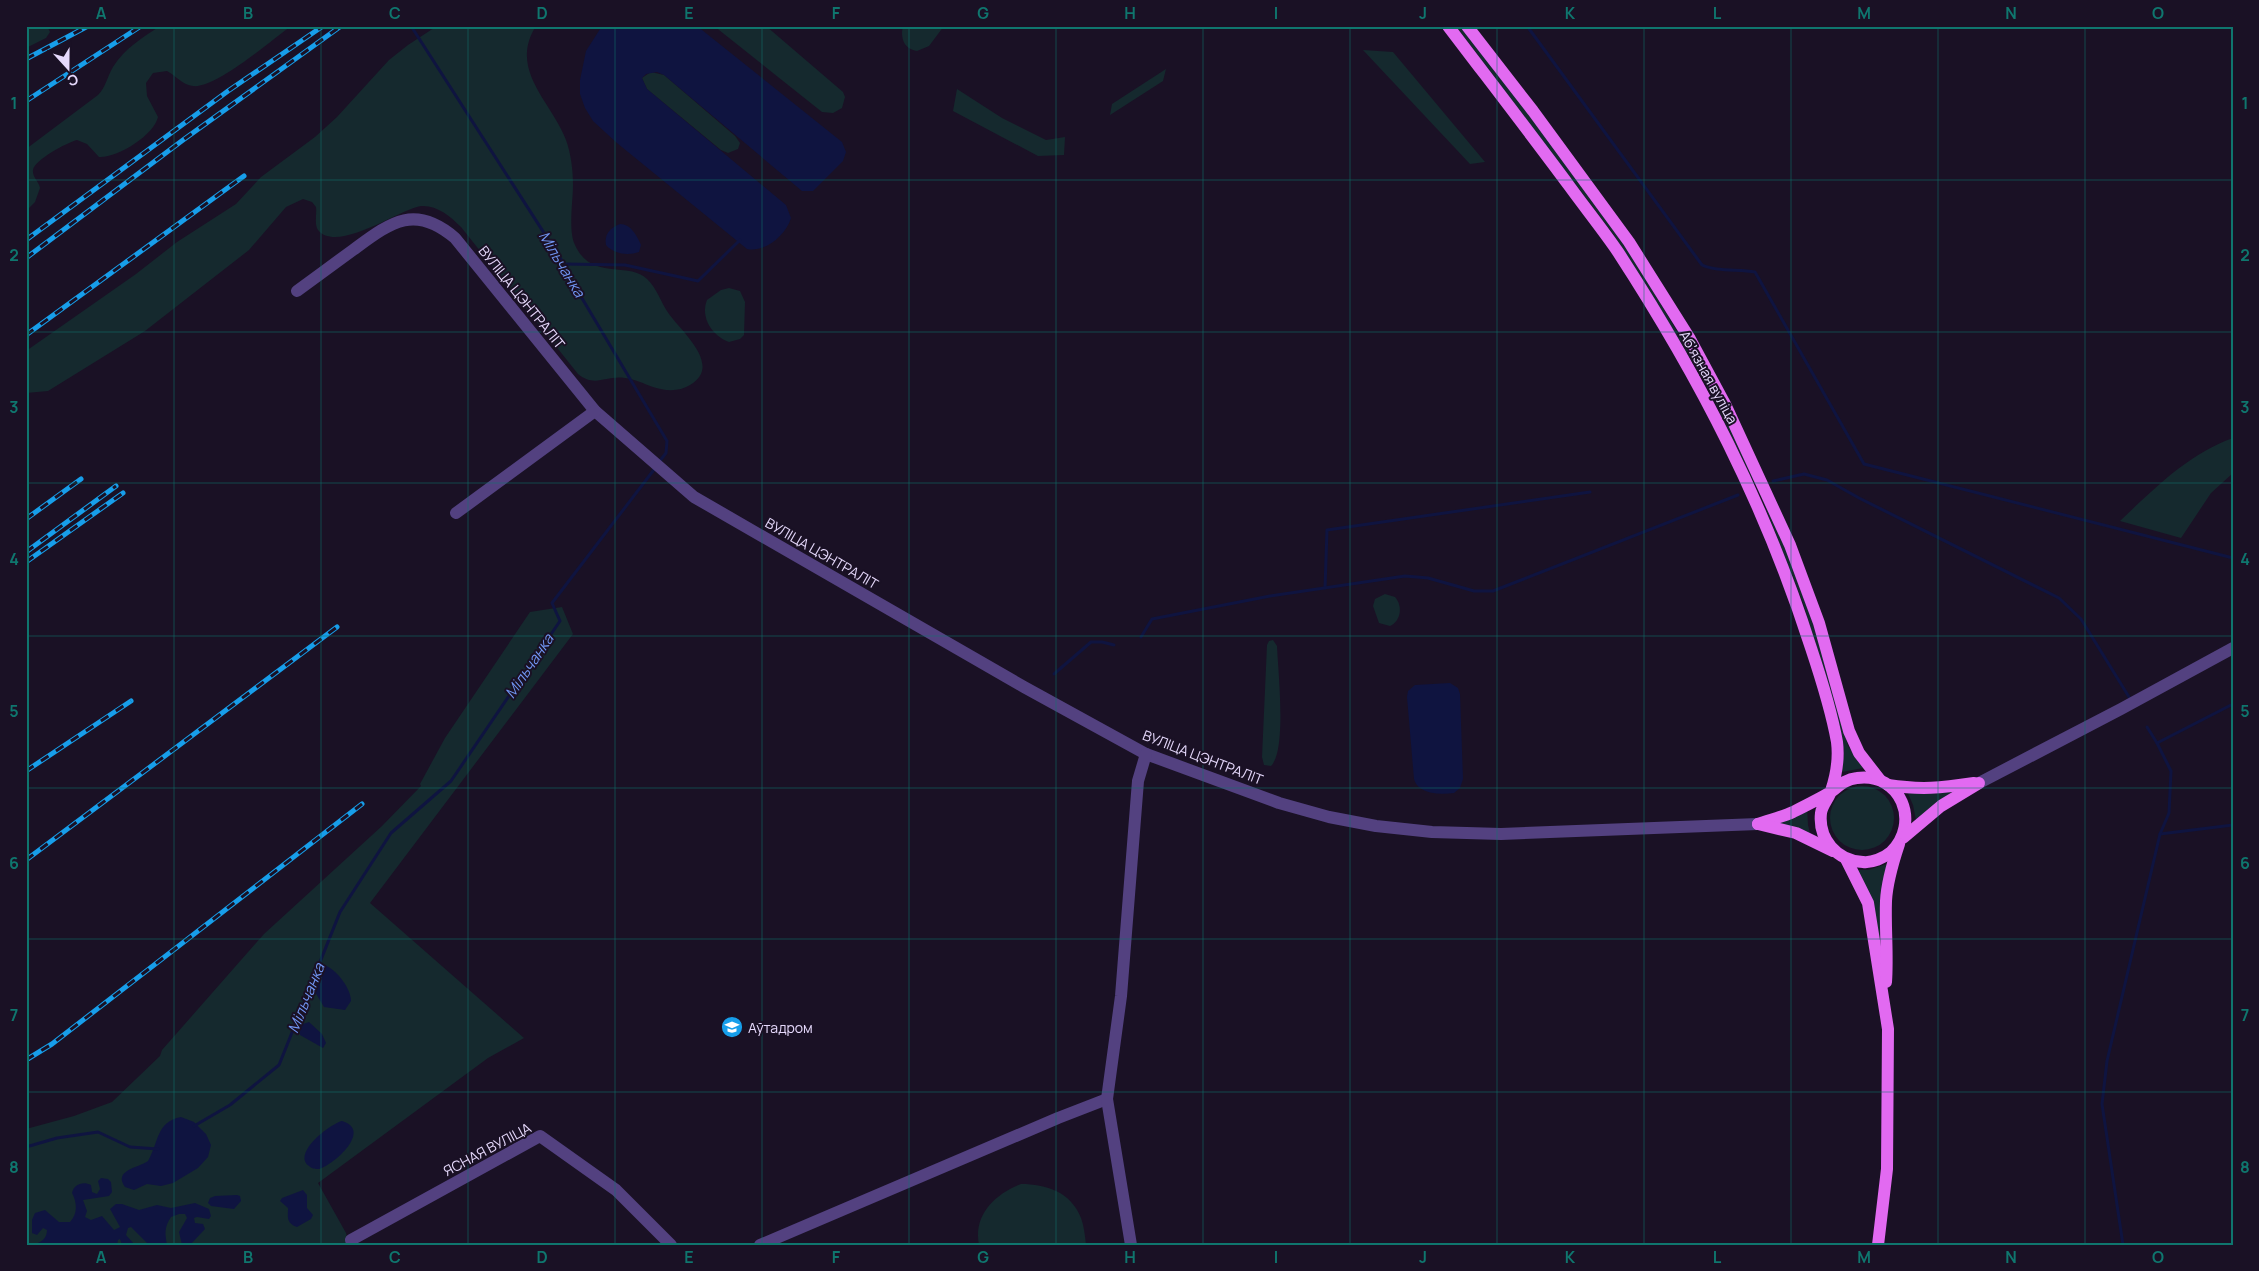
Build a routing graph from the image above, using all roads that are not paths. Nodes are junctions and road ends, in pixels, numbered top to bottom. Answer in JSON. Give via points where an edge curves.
{"nodes":[{"id":1,"x":1448,"y":26,"type":"edge"},
{"id":2,"x":1466,"y":26,"type":"edge"},
{"id":3,"x":297,"y":291,"type":"dead end"},
{"id":4,"x":595,"y":412,"type":"junction"},
{"id":5,"x":456,"y":513,"type":"dead end"},
{"id":6,"x":2233,"y":648,"type":"edge"},
{"id":7,"x":1146,"y":754,"type":"junction"},
{"id":8,"x":1884,"y":782,"type":"junction"},
{"id":9,"x":1979,"y":783,"type":"junction"},
{"id":10,"x":1831,"y":791,"type":"junction"},
{"id":11,"x":1758,"y":824,"type":"junction"},
{"id":12,"x":1901,"y":841,"type":"junction"},
{"id":13,"x":1833,"y":851,"type":"junction"},
{"id":14,"x":1846,"y":859,"type":"junction"},
{"id":15,"x":1884,"y":1002,"type":"junction"},
{"id":16,"x":1107,"y":1099,"type":"junction"},
{"id":17,"x":351,"y":1240,"type":"dead end"},
{"id":18,"x":671,"y":1245,"type":"edge"},
{"id":19,"x":760,"y":1245,"type":"edge"},
{"id":20,"x":1131,"y":1245,"type":"edge"},
{"id":21,"x":1878,"y":1245,"type":"edge"}],
"edges":[{"from":1,"to":10,"type":"main road","name":"Абʼязная вуліца","via":[[1616,250],[1711,407],[1778,553],[1812,651],[1836,741]]},
{"from":2,"to":8,"type":"main road","name":"Абʼязная вуліца","via":[[1629,242],[1690,339],[1729,413],[1790,545],[1818,622],[1849,731],[1859,753]]},
{"from":3,"to":4,"type":"street","name":"ВУЛІЦА ЦЭНТРАЛІТ","via":[[386,226],[407,220],[424,220],[440,225],[455,238]]},
{"from":4,"to":5,"type":"street"},
{"from":4,"to":7,"type":"street","name":"ВУЛІЦА ЦЭНТРАЛІТ","via":[[702,502]]},
{"from":6,"to":9,"type":"street"},
{"from":7,"to":11,"type":"street","name":"ВУЛІЦА ЦЭНТРАЛІТ","via":[[1279,803],[1376,826],[1501,834]]},
{"from":7,"to":16,"type":"street","via":[[1138,781],[1121,996]]},
{"from":8,"to":9,"type":"main road","via":[[1914,789]]},
{"from":8,"to":10,"type":"main road","via":[[1867,777],[1854,778]]},
{"from":8,"to":12,"type":"main road","via":[[1899,795],[1905,809],[1906,824]]},
{"from":9,"to":12,"type":"main road","via":[[1941,806]]},
{"from":10,"to":11,"type":"main road","via":[[1790,813]]},
{"from":10,"to":13,"type":"main road","via":[[1821,811],[1822,832]]},
{"from":11,"to":13,"type":"main road","via":[[1796,833]]},
{"from":12,"to":14,"type":"main road","via":[[1885,857],[1866,863]]},
{"from":12,"to":15,"type":"main road","via":[[1891,870],[1886,900],[1888,963]]},
{"from":13,"to":14,"type":"main road"},
{"from":14,"to":15,"type":"main road","via":[[1868,903]]},
{"from":15,"to":21,"type":"main road","via":[[1888,1030],[1889,1129]]},
{"from":16,"to":19,"type":"street"},
{"from":16,"to":20,"type":"street"},
{"from":17,"to":18,"type":"street","name":"ЯСНАЯ ВУЛІЦА","via":[[540,1136],[616,1190]]}]}
